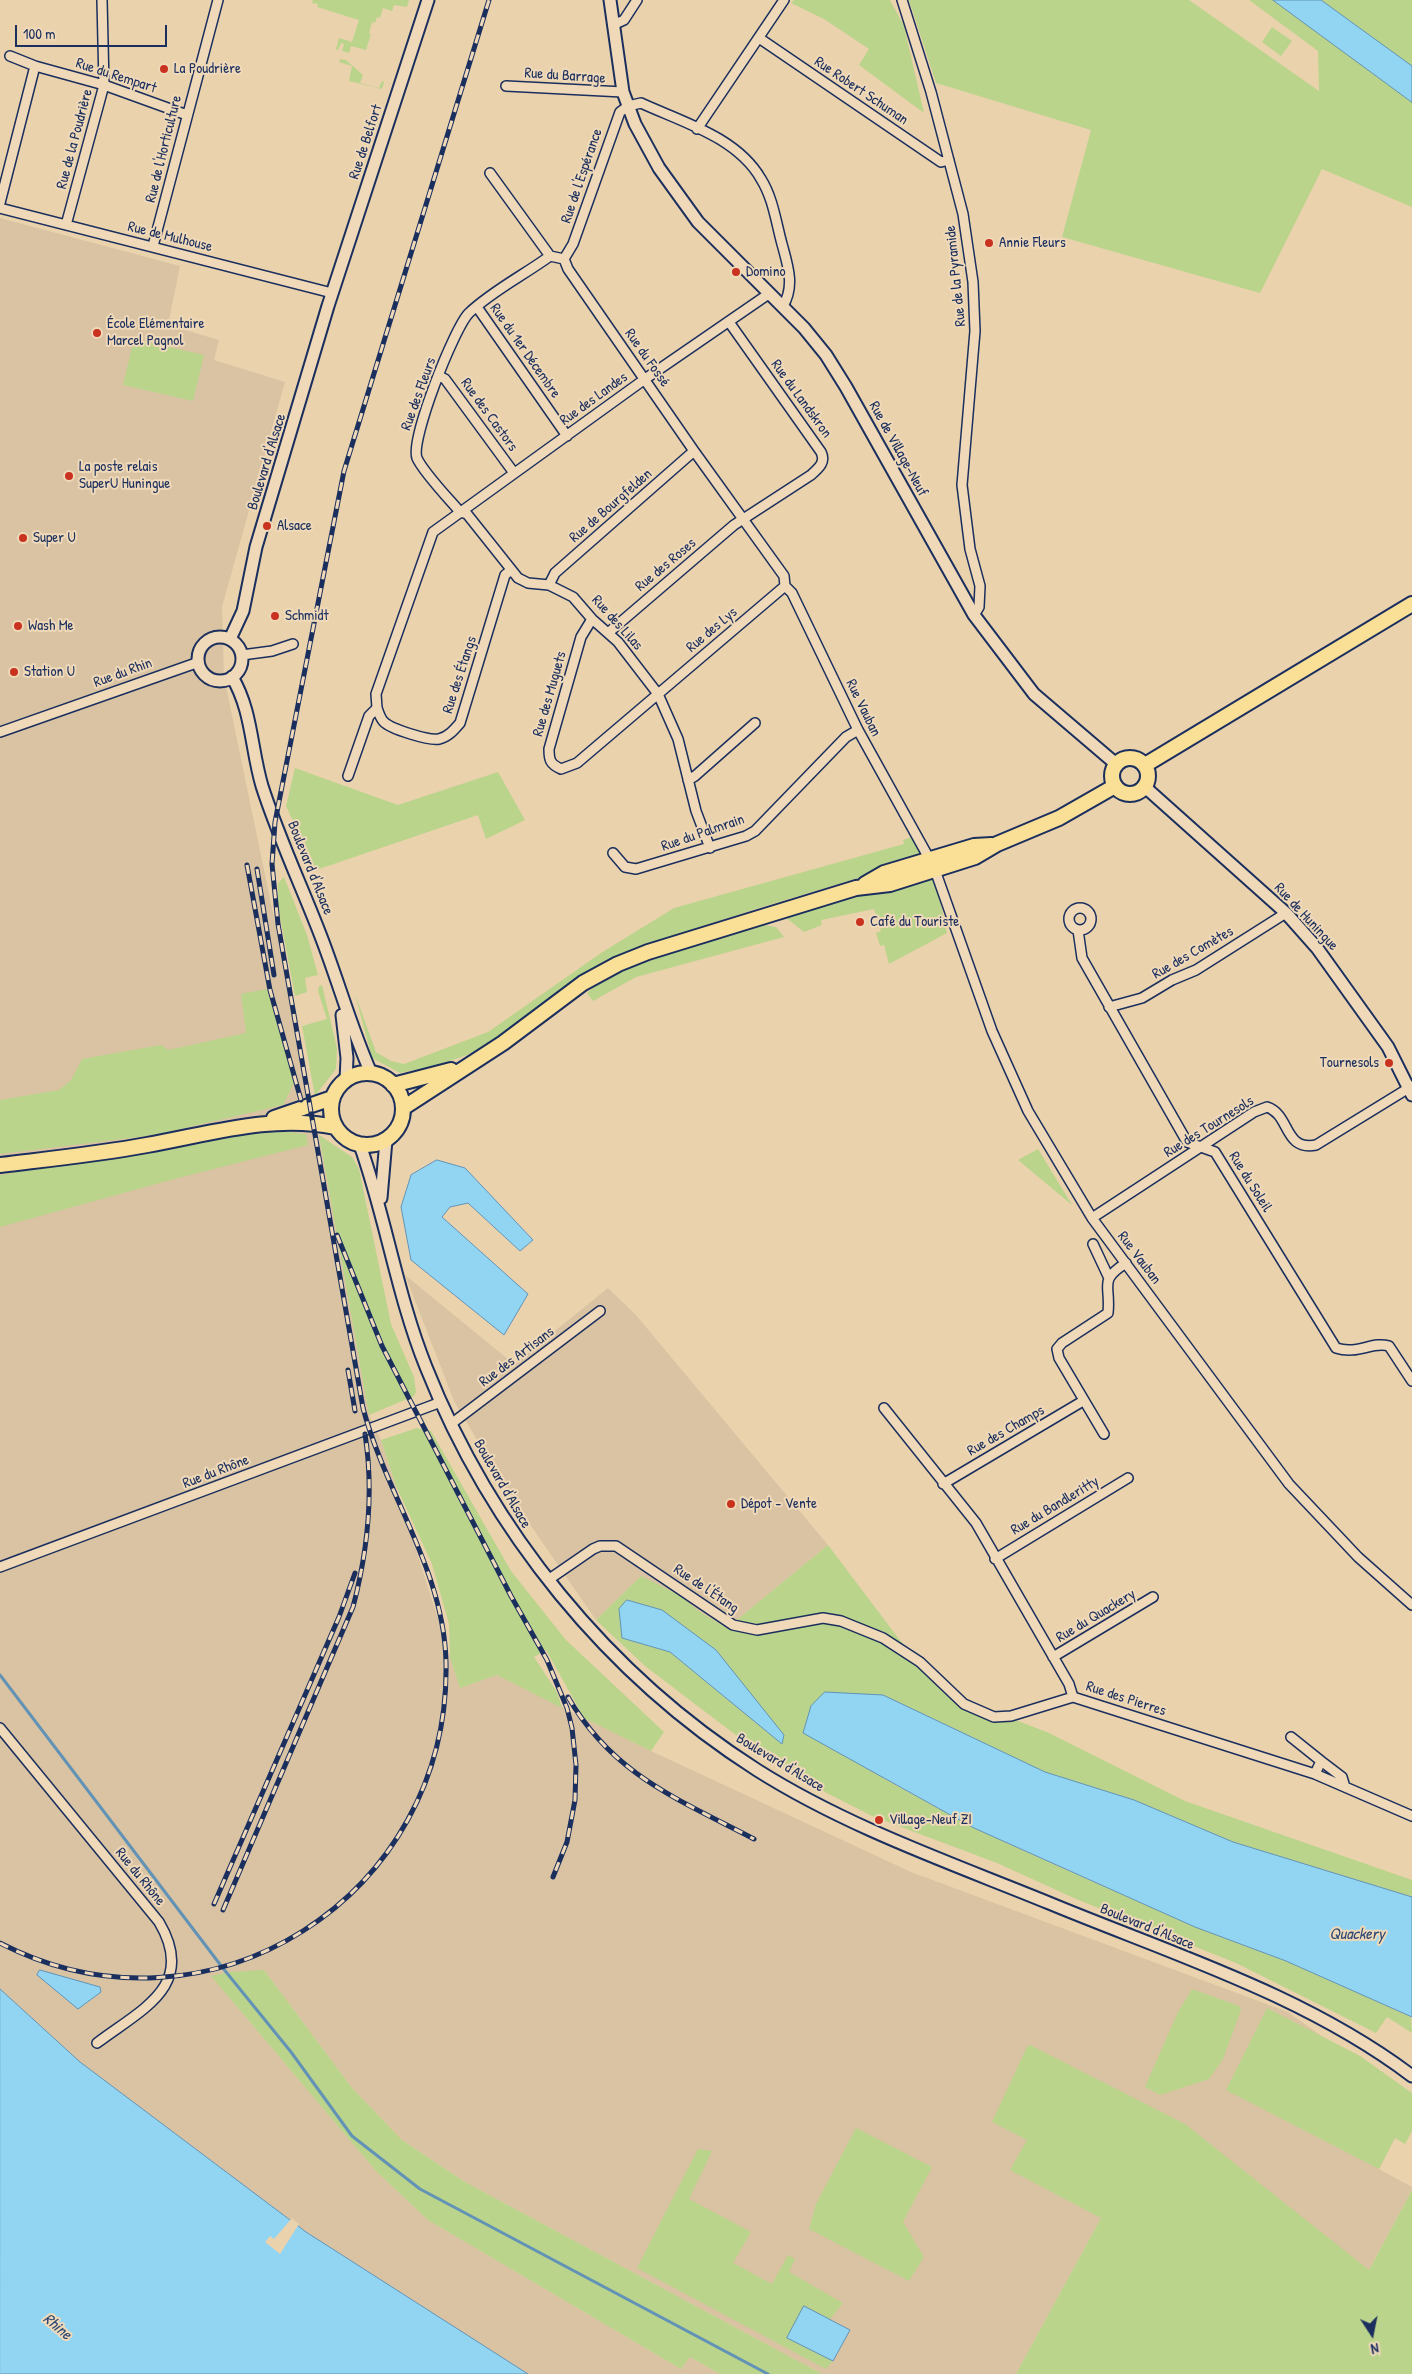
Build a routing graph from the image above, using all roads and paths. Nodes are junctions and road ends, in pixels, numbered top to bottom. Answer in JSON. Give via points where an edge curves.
{"nodes":[{"id":1,"x":102,"y":0,"type":"edge"},
{"id":2,"x":218,"y":0,"type":"edge"},
{"id":3,"x":428,"y":0,"type":"edge"},
{"id":4,"x":610,"y":0,"type":"edge"},
{"id":5,"x":637,"y":0,"type":"edge"},
{"id":6,"x":784,"y":0,"type":"edge"},
{"id":7,"x":902,"y":0,"type":"edge"},
{"id":8,"x":613,"y":25,"type":"junction"},
{"id":9,"x":759,"y":38,"type":"junction"},
{"id":10,"x":10,"y":56,"type":"dead end"},
{"id":11,"x":35,"y":66,"type":"junction"},
{"id":12,"x":104,"y":85,"type":"junction"},
{"id":13,"x":506,"y":86,"type":"dead end"},
{"id":14,"x":623,"y":92,"type":"junction"},
{"id":15,"x":628,"y":106,"type":"junction"},
{"id":16,"x":187,"y":115,"type":"junction"},
{"id":17,"x":697,"y":128,"type":"junction"},
{"id":18,"x":949,"y":160,"type":"junction"},
{"id":19,"x":490,"y":173,"type":"dead end"},
{"id":20,"x":0,"y":203,"type":"edge"},
{"id":21,"x":0,"y":208,"type":"edge"},
{"id":22,"x":66,"y":225,"type":"junction"},
{"id":23,"x":153,"y":246,"type":"junction"},
{"id":24,"x":550,"y":256,"type":"junction"},
{"id":25,"x":564,"y":259,"type":"junction"},
{"id":26,"x":770,"y":293,"type":"junction"},
{"id":27,"x":332,"y":294,"type":"junction"},
{"id":28,"x":783,"y":306,"type":"junction"},
{"id":29,"x":477,"y":307,"type":"junction"},
{"id":30,"x":728,"y":322,"type":"junction"},
{"id":31,"x":439,"y":376,"type":"junction"},
{"id":32,"x":645,"y":379,"type":"junction"},
{"id":33,"x":567,"y":436,"type":"junction"},
{"id":34,"x":694,"y":451,"type":"junction"},
{"id":35,"x":514,"y":473,"type":"junction"},
{"id":36,"x":460,"y":512,"type":"junction"},
{"id":37,"x":742,"y":520,"type":"junction"},
{"id":38,"x":778,"y":567,"type":"joint"},
{"id":39,"x":510,"y":570,"type":"junction"},
{"id":40,"x":549,"y":584,"type":"junction"},
{"id":41,"x":784,"y":586,"type":"junction"},
{"id":42,"x":1412,"y":604,"type":"edge"},
{"id":43,"x":974,"y":615,"type":"junction"},
{"id":44,"x":592,"y":619,"type":"junction"},
{"id":45,"x":608,"y":632,"type":"junction"},
{"id":46,"x":230,"y":639,"type":"junction"},
{"id":47,"x":293,"y":644,"type":"dead end"},
{"id":48,"x":242,"y":655,"type":"junction"},
{"id":49,"x":198,"y":662,"type":"junction"},
{"id":50,"x":232,"y":677,"type":"junction"},
{"id":51,"x":658,"y":694,"type":"junction"},
{"id":52,"x":377,"y":708,"type":"junction"},
{"id":53,"x":755,"y":723,"type":"dead end"},
{"id":54,"x":858,"y":730,"type":"junction"},
{"id":55,"x":0,"y":732,"type":"edge"},
{"id":56,"x":1116,"y":764,"type":"junction"},
{"id":57,"x":1145,"y":766,"type":"junction"},
{"id":58,"x":348,"y":776,"type":"dead end"},
{"id":59,"x":688,"y":780,"type":"junction"},
{"id":60,"x":1115,"y":786,"type":"junction"},
{"id":61,"x":1145,"y":787,"type":"junction"},
{"id":62,"x":710,"y":848,"type":"junction"},
{"id":63,"x":613,"y":853,"type":"dead end"},
{"id":64,"x":932,"y":865,"type":"junction"},
{"id":65,"x":1286,"y":913,"type":"junction"},
{"id":66,"x":1078,"y":930,"type":"dead end"},
{"id":67,"x":337,"y":984,"type":"junction"},
{"id":68,"x":1109,"y":1007,"type":"junction"},
{"id":69,"x":465,"y":1066,"type":"junction"},
{"id":70,"x":370,"y":1073,"type":"junction"},
{"id":71,"x":346,"y":1080,"type":"junction"},
{"id":72,"x":393,"y":1085,"type":"junction"},
{"id":73,"x":1411,"y":1089,"type":"edge"},
{"id":74,"x":332,"y":1098,"type":"junction"},
{"id":75,"x":403,"y":1108,"type":"junction"},
{"id":76,"x":254,"y":1124,"type":"junction"},
{"id":77,"x":335,"y":1127,"type":"junction"},
{"id":78,"x":386,"y":1140,"type":"junction"},
{"id":79,"x":360,"y":1145,"type":"junction"},
{"id":80,"x":1200,"y":1148,"type":"junction"},
{"id":81,"x":0,"y":1165,"type":"edge"},
{"id":82,"x":381,"y":1210,"type":"junction"},
{"id":83,"x":1092,"y":1218,"type":"junction"},
{"id":84,"x":1094,"y":1244,"type":"dead end"},
{"id":85,"x":1126,"y":1263,"type":"junction"},
{"id":86,"x":1108,"y":1276,"type":"junction"},
{"id":87,"x":600,"y":1311,"type":"dead end"},
{"id":88,"x":1412,"y":1381,"type":"edge"},
{"id":89,"x":1083,"y":1400,"type":"junction"},
{"id":90,"x":441,"y":1402,"type":"junction"},
{"id":91,"x":884,"y":1408,"type":"dead end"},
{"id":92,"x":451,"y":1424,"type":"junction"},
{"id":93,"x":1104,"y":1434,"type":"dead end"},
{"id":94,"x":1128,"y":1478,"type":"dead end"},
{"id":95,"x":943,"y":1484,"type":"junction"},
{"id":96,"x":995,"y":1558,"type":"junction"},
{"id":97,"x":0,"y":1567,"type":"edge"},
{"id":98,"x":548,"y":1580,"type":"junction"},
{"id":99,"x":1153,"y":1597,"type":"dead end"},
{"id":100,"x":1412,"y":1605,"type":"edge"},
{"id":101,"x":1053,"y":1658,"type":"junction"},
{"id":102,"x":1073,"y":1697,"type":"junction"},
{"id":103,"x":0,"y":1728,"type":"edge"},
{"id":104,"x":1291,"y":1737,"type":"dead end"},
{"id":105,"x":1321,"y":1760,"type":"junction"},
{"id":106,"x":1315,"y":1774,"type":"junction"},
{"id":107,"x":1345,"y":1787,"type":"junction"},
{"id":108,"x":1412,"y":1816,"type":"edge"},
{"id":109,"x":97,"y":2043,"type":"dead end"},
{"id":110,"x":1412,"y":2076,"type":"edge"}],
"edges":[{"from":1,"to":12,"type":"street","name":"Rue de la Poudrière"},
{"from":2,"to":16,"type":"street","name":"Rue de l'Horticulture"},
{"from":3,"to":27,"type":"street","name":"Rue de Belfort"},
{"from":4,"to":8,"type":"street","name":"Rue de Village-Neuf"},
{"from":5,"to":8,"type":"street","via":[[624,20]]},
{"from":6,"to":9,"type":"street"},
{"from":7,"to":18,"type":"street","name":"Rue de la Pyramide"},
{"from":8,"to":14,"type":"street","name":"Rue de Village-Neuf"},
{"from":9,"to":17,"type":"street"},
{"from":9,"to":18,"type":"street","name":"Rue Robert Schuman","via":[[941,162]]},
{"from":10,"to":11,"type":"street","name":"Rue du Rempart"},
{"from":11,"to":12,"type":"street","name":"Rue du Rempart"},
{"from":11,"to":20,"type":"street"},
{"from":12,"to":16,"type":"street","name":"Rue du Rempart"},
{"from":12,"to":22,"type":"street","name":"Rue de la Poudrière"},
{"from":13,"to":14,"type":"street","name":"Rue du Barrage"},
{"from":14,"to":15,"type":"street","name":"Rue de Village-Neuf"},
{"from":15,"to":17,"type":"street","via":[[640,103]]},
{"from":15,"to":25,"type":"street","name":"Rue de l'Espérance","via":[[618,115],[573,244]]},
{"from":15,"to":26,"type":"street","name":"Rue de Village-Neuf","via":[[659,168],[685,206]]},
{"from":16,"to":23,"type":"street","name":"Rue de l'Horticulture"},
{"from":17,"to":28,"type":"street","via":[[744,155],[762,179],[790,274],[790,296]]},
{"from":18,"to":43,"type":"street","name":"Rue de la Pyramide","via":[[963,214],[973,282],[975,331],[962,484],[970,549],[980,586],[979,607]]},
{"from":19,"to":24,"type":"street"},
{"from":21,"to":22,"type":"street","name":"Rue de Mulhouse"},
{"from":22,"to":23,"type":"street","name":"Rue de Mulhouse"},
{"from":23,"to":27,"type":"street","name":"Rue de Mulhouse"},
{"from":24,"to":25,"type":"street"},
{"from":24,"to":29,"type":"street","name":"Rue des Fleurs"},
{"from":25,"to":32,"type":"street","name":"Rue du Fossé"},
{"from":26,"to":28,"type":"street","name":"Rue de Village-Neuf"},
{"from":26,"to":30,"type":"street","name":"Rue des Landes"},
{"from":27,"to":46,"type":"street","name":"Boulevard d'Alsace","via":[[256,547],[243,611]]},
{"from":28,"to":43,"type":"street","name":"Rue de Village-Neuf","via":[[826,355],[846,387]]},
{"from":29,"to":31,"type":"street","name":"Rue des Fleurs","via":[[460,327]]},
{"from":29,"to":33,"type":"street","name":"Rue du 1er Décembre"},
{"from":30,"to":32,"type":"street","name":"Rue des Landes"},
{"from":30,"to":37,"type":"street","name":"Rue du Landskron","via":[[823,456],[821,467],[811,475]]},
{"from":31,"to":35,"type":"street","name":"Rue des Castors","via":[[445,379]]},
{"from":31,"to":36,"type":"street","name":"Rue des Fleurs","via":[[416,446],[417,457]]},
{"from":32,"to":33,"type":"street","name":"Rue des Landes"},
{"from":32,"to":34,"type":"street","name":"Rue du Fossé"},
{"from":33,"to":35,"type":"street","name":"Rue des Landes"},
{"from":34,"to":37,"type":"street","name":"Rue du Fossé"},
{"from":34,"to":40,"type":"street","name":"Rue de Bourgfelden","via":[[555,573]]},
{"from":35,"to":36,"type":"street","name":"Rue des Landes"},
{"from":36,"to":39,"type":"street","name":"Rue des Fleurs","via":[[467,514]]},
{"from":36,"to":52,"type":"street","via":[[433,532],[376,694]]},
{"from":37,"to":38,"type":"street","name":"Rue du Fossé"},
{"from":37,"to":45,"type":"street","name":"Rue des Roses"},
{"from":38,"to":41,"type":"street","name":"Rue Vauban","via":[[784,576]]},
{"from":39,"to":40,"type":"street","name":"Rue des Fleurs","via":[[528,583]]},
{"from":39,"to":52,"type":"street","name":"Rue des Étangs","via":[[505,575],[460,722],[455,729],[439,739],[429,739],[392,727],[384,722]]},
{"from":40,"to":44,"type":"street","name":"Rue des Lilas","via":[[573,597]]},
{"from":41,"to":51,"type":"street","name":"Rue des Lys"},
{"from":41,"to":54,"type":"street","name":"Rue Vauban","via":[[792,593]]},
{"from":42,"to":57,"type":"main road"},
{"from":43,"to":56,"type":"street","via":[[1034,694]]},
{"from":44,"to":45,"type":"street","name":"Rue des Lilas"},
{"from":44,"to":51,"type":"street","name":"Rue des Muguets","via":[[581,637],[549,749],[549,760],[554,766],[561,769],[577,763]]},
{"from":45,"to":51,"type":"street","name":"Rue des Lilas"},
{"from":46,"to":48,"type":"street"},
{"from":46,"to":49,"type":"street","via":[[218,637],[206,642]]},
{"from":47,"to":48,"type":"street"},
{"from":48,"to":50,"type":"street","via":[[240,668]]},
{"from":49,"to":50,"type":"street","via":[[211,678],[225,680]]},
{"from":49,"to":55,"type":"street","name":"Rue du Rhin"},
{"from":50,"to":67,"type":"street","name":"Boulevard d'Alsace","via":[[246,708],[262,786]]},
{"from":51,"to":59,"type":"street","name":"Rue des Lilas","via":[[678,739]]},
{"from":52,"to":58,"type":"street","via":[[369,716]]},
{"from":53,"to":59,"type":"street"},
{"from":54,"to":62,"type":"street","name":"Rue du Palmrain","via":[[846,737],[755,831]]},
{"from":54,"to":64,"type":"street","name":"Rue Vauban"},
{"from":56,"to":57,"type":"main road","via":[[1129,758],[1141,761]]},
{"from":56,"to":60,"type":"main road","via":[[1112,774]]},
{"from":57,"to":61,"type":"main road","via":[[1149,776]]},
{"from":59,"to":62,"type":"street","name":"Rue des Lilas"},
{"from":60,"to":61,"type":"main road","via":[[1118,791],[1130,795],[1141,792]]},
{"from":60,"to":64,"type":"main road","via":[[1059,818],[997,844],[974,846]]},
{"from":61,"to":65,"type":"street","name":"Rue de Huningue"},
{"from":62,"to":63,"type":"street","name":"Rue du Palmrain","via":[[636,869],[625,867]]},
{"from":64,"to":69,"type":"main road","via":[[884,873],[856,888],[618,964],[583,983],[503,1043]]},
{"from":64,"to":83,"type":"street","name":"Rue Vauban","via":[[992,1032],[1028,1110]]},
{"from":65,"to":68,"type":"street","name":"Rue des Comètes","via":[[1196,970],[1142,998]]},
{"from":65,"to":73,"type":"street","name":"Rue de Huningue","via":[[1317,948],[1363,1010]]},
{"from":66,"to":68,"type":"street","name":"Rue du Soleil","via":[[1082,958]]},
{"from":67,"to":70,"type":"street","name":"Boulevard d'Alsace"},
{"from":67,"to":71,"type":"street","name":"Boulevard d'Alsace","via":[[348,1058]]},
{"from":68,"to":80,"type":"street","name":"Rue du Soleil","via":[[1187,1142]]},
{"from":69,"to":72,"type":"main road"},
{"from":69,"to":75,"type":"main road"},
{"from":70,"to":71,"type":"main road"},
{"from":70,"to":72,"type":"main road"},
{"from":71,"to":74,"type":"main road"},
{"from":72,"to":75,"type":"main road"},
{"from":73,"to":80,"type":"street","name":"Rue des Tournesols","via":[[1316,1145],[1305,1147],[1297,1144],[1274,1110],[1267,1107],[1254,1112]]},
{"from":74,"to":76,"type":"main road"},
{"from":74,"to":77,"type":"main road","via":[[330,1113]]},
{"from":75,"to":78,"type":"main road","via":[[399,1126]]},
{"from":76,"to":77,"type":"main road","via":[[307,1122]]},
{"from":76,"to":81,"type":"main road","via":[[125,1149]]},
{"from":77,"to":79,"type":"main road","via":[[346,1139]]},
{"from":78,"to":79,"type":"main road"},
{"from":78,"to":82,"type":"street","name":"Boulevard d'Alsace"},
{"from":79,"to":82,"type":"street","name":"Boulevard d'Alsace"},
{"from":80,"to":83,"type":"street","name":"Rue des Tournesols"},
{"from":80,"to":88,"type":"street","name":"Rue du Soleil","via":[[1215,1152],[1336,1348],[1346,1351],[1366,1349],[1380,1343],[1389,1346]]},
{"from":82,"to":90,"type":"street","name":"Boulevard d'Alsace","via":[[409,1320]]},
{"from":83,"to":85,"type":"street","name":"Rue Vauban"},
{"from":84,"to":86,"type":"street"},
{"from":85,"to":86,"type":"street"},
{"from":85,"to":100,"type":"street","name":"Rue Vauban","via":[[1289,1484],[1358,1557]]},
{"from":86,"to":89,"type":"street","via":[[1108,1313],[1057,1349],[1058,1358]]},
{"from":87,"to":92,"type":"street","name":"Rue des Artisans"},
{"from":89,"to":93,"type":"street"},
{"from":89,"to":95,"type":"street","name":"Rue des Champs"},
{"from":90,"to":92,"type":"street","name":"Boulevard d'Alsace"},
{"from":90,"to":97,"type":"street","name":"Rue du Rhône"},
{"from":91,"to":95,"type":"street","name":"Rue des Pierres"},
{"from":92,"to":98,"type":"street","name":"Boulevard d'Alsace","via":[[496,1506]]},
{"from":94,"to":96,"type":"street","name":"Rue du Bandleritty"},
{"from":95,"to":96,"type":"street","name":"Rue des Pierres","via":[[976,1523]]},
{"from":96,"to":101,"type":"street","name":"Rue des Pierres"},
{"from":98,"to":102,"type":"street","name":"Rue de l'Étang","via":[[600,1546],[616,1546],[733,1625],[757,1630],[823,1618],[841,1620],[883,1638],[920,1662],[964,1704],[994,1717],[1011,1716]]},
{"from":98,"to":110,"type":"street","name":"Boulevard d'Alsace","via":[[583,1622],[658,1696],[757,1770],[810,1800],[900,1842],[1268,1993],[1361,2041]]},
{"from":99,"to":101,"type":"street","name":"Rue du Quackery"},
{"from":101,"to":102,"type":"street","name":"Rue des Pierres"},
{"from":102,"to":106,"type":"street","name":"Rue des Pierres"},
{"from":103,"to":109,"type":"street","name":"Rue du Rhône","via":[[159,1922],[171,1949],[170,1977],[155,2000]]},
{"from":104,"to":105,"type":"street"},
{"from":105,"to":106,"type":"street"},
{"from":105,"to":107,"type":"street","via":[[1342,1777]]},
{"from":106,"to":107,"type":"street","name":"Rue des Pierres"},
{"from":107,"to":108,"type":"street","name":"Rue des Pierres"}]}
